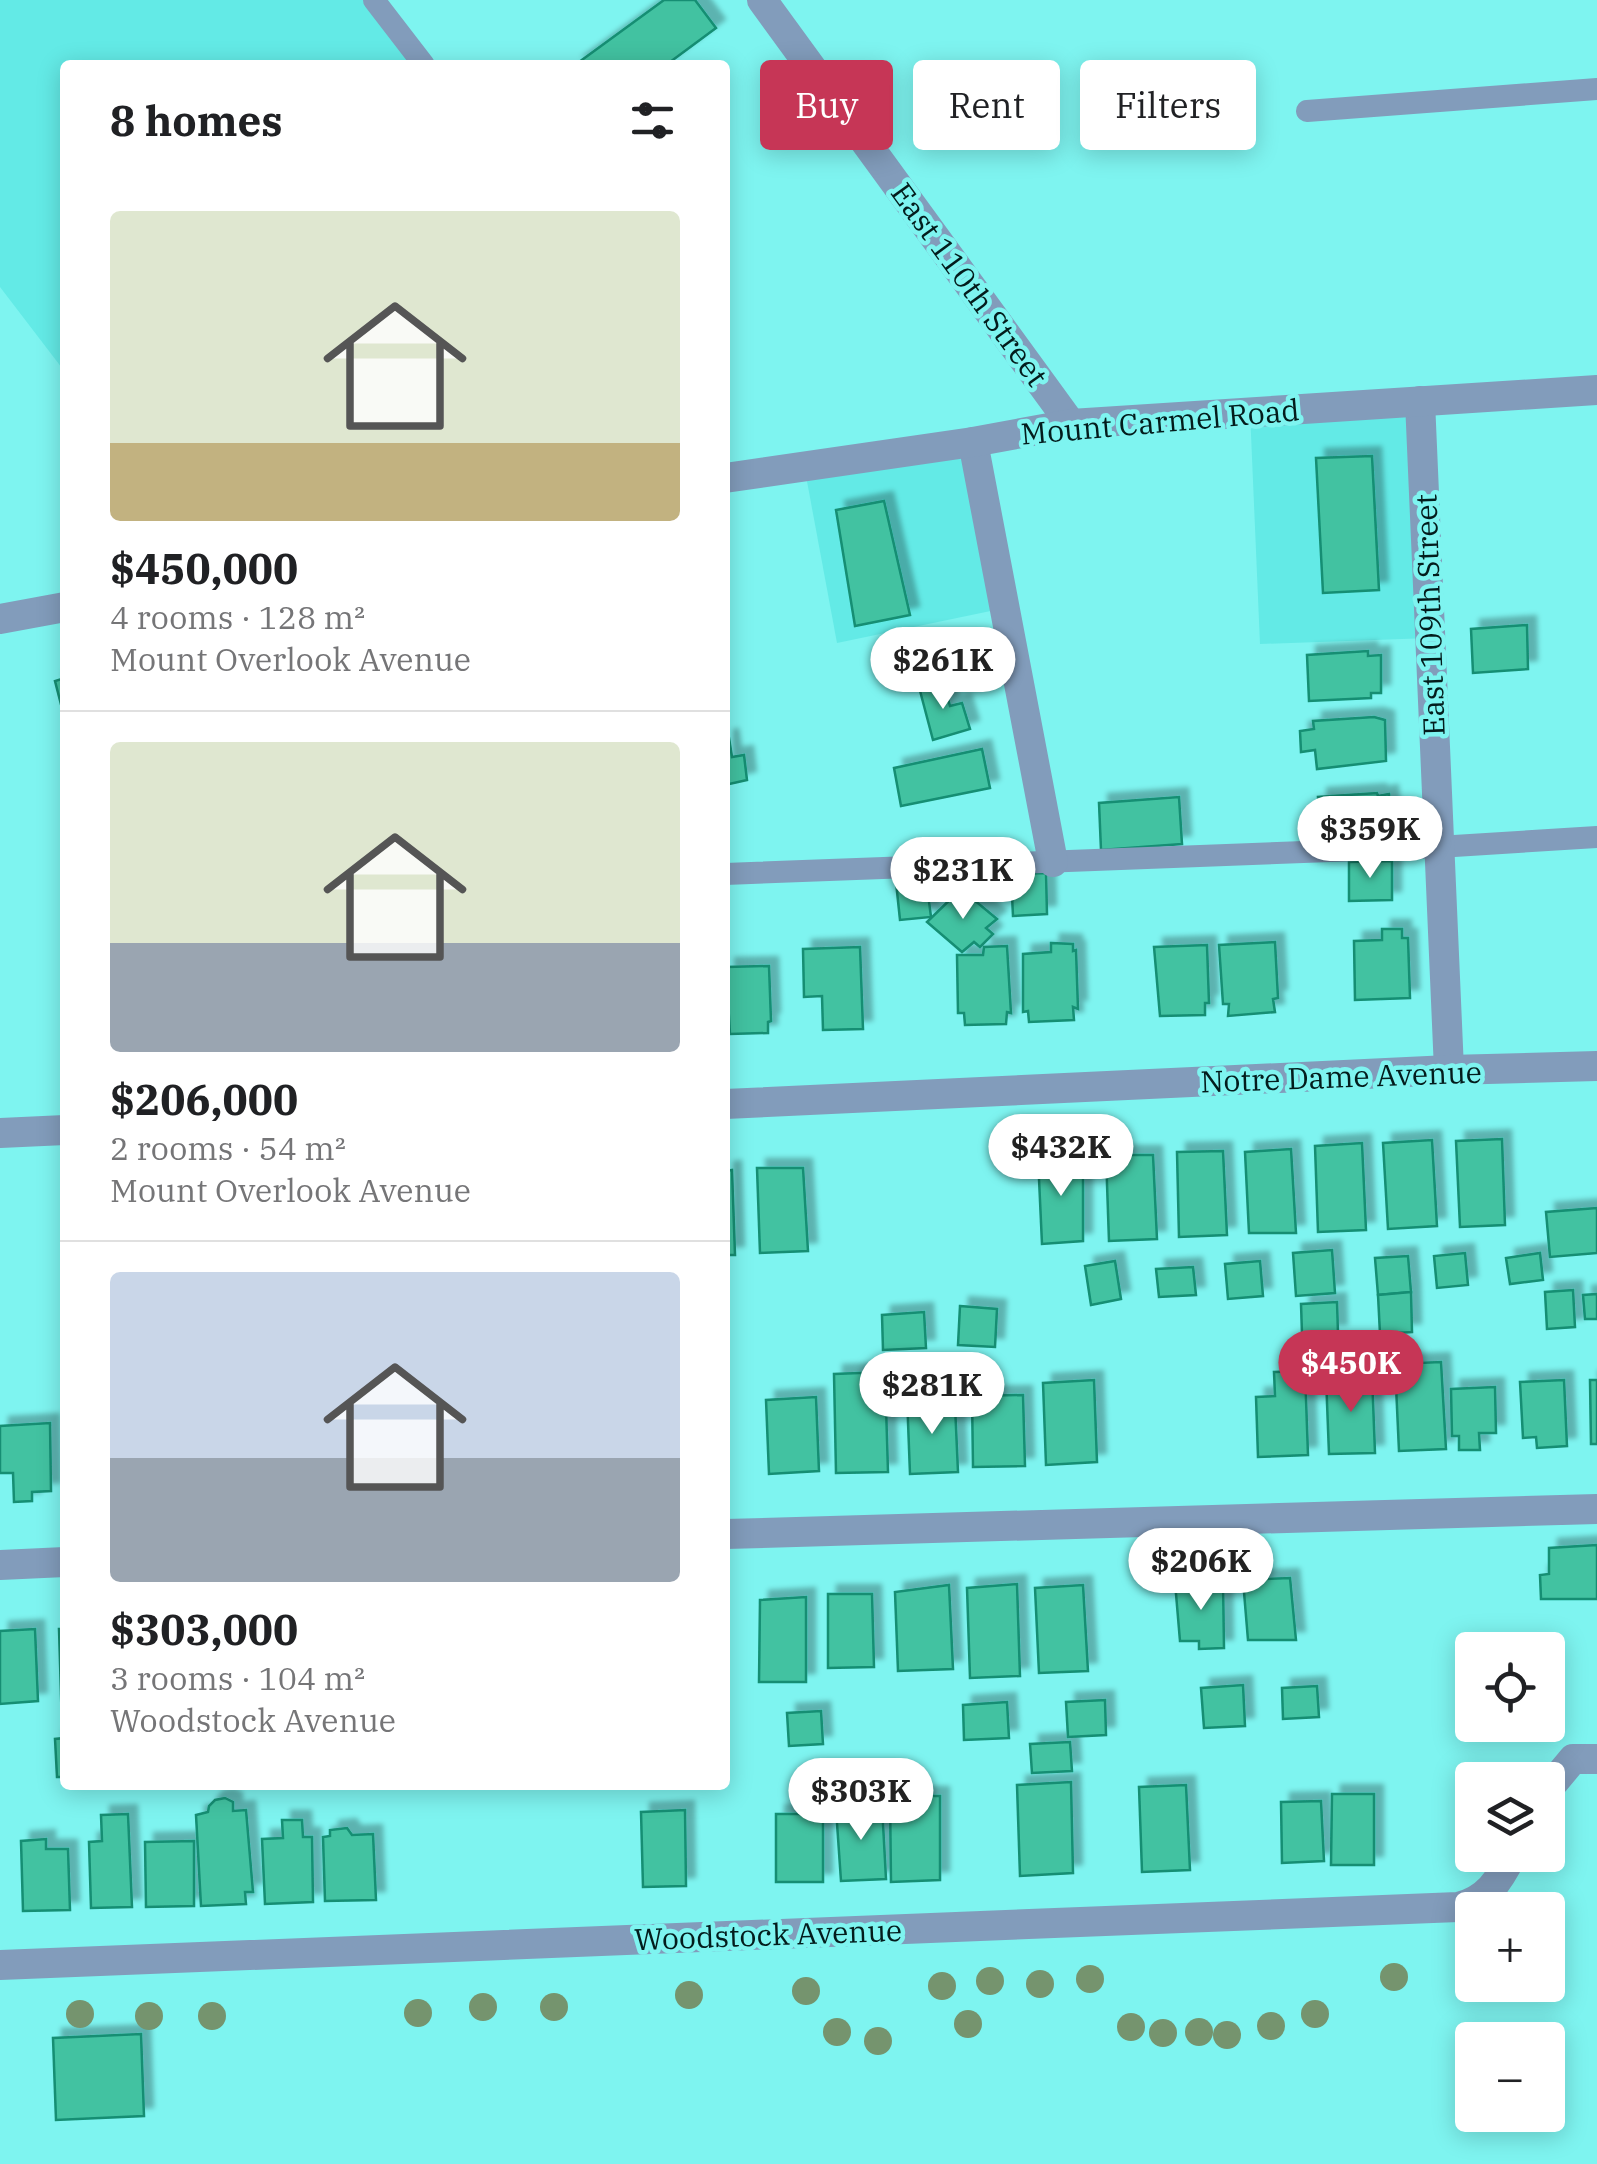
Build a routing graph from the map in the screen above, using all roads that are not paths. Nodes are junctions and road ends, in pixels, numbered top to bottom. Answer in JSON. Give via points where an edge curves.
{"nodes":[{"id":1,"x":374,"y":0,"type":"edge"},
{"id":2,"x":762,"y":0,"type":"edge"},
{"id":3,"x":420,"y":60,"type":"edge"},
{"id":4,"x":1597,"y":90,"type":"edge"},
{"id":5,"x":1307,"y":111,"type":"dead end"},
{"id":6,"x":1597,"y":390,"type":"edge"},
{"id":7,"x":1420,"y":401,"type":"junction"},
{"id":8,"x":1071,"y":424,"type":"junction"},
{"id":9,"x":974,"y":442,"type":"junction"},
{"id":10,"x":730,"y":472,"type":"edge"},
{"id":11,"x":60,"y":608,"type":"edge"},
{"id":12,"x":0,"y":619,"type":"edge"},
{"id":13,"x":1597,"y":838,"type":"edge"},
{"id":14,"x":1438,"y":847,"type":"junction"},
{"id":15,"x":1053,"y":862,"type":"junction"},
{"id":16,"x":730,"y":874,"type":"edge"},
{"id":17,"x":1597,"y":1066,"type":"edge"},
{"id":18,"x":1449,"y":1070,"type":"junction"},
{"id":19,"x":730,"y":1104,"type":"edge"},
{"id":20,"x":60,"y":1130,"type":"edge"},
{"id":21,"x":0,"y":1133,"type":"edge"},
{"id":22,"x":1597,"y":1509,"type":"edge"},
{"id":23,"x":730,"y":1534,"type":"edge"},
{"id":24,"x":60,"y":1562,"type":"edge"},
{"id":25,"x":0,"y":1565,"type":"edge"},
{"id":26,"x":1589,"y":1753,"type":"edge"},
{"id":27,"x":1565,"y":1774,"type":"edge"},
{"id":28,"x":1502,"y":1872,"type":"edge"},
{"id":29,"x":0,"y":1965,"type":"edge"}],
"edges":[{"from":1,"to":3,"type":"lane"},
{"from":2,"to":8,"type":"street","name":"East 110th Street"},
{"from":4,"to":5,"type":"lane"},
{"from":6,"to":7,"type":"street","name":"Mount Carmel Road"},
{"from":7,"to":8,"type":"street","name":"Mount Carmel Road"},
{"from":7,"to":14,"type":"street","name":"East 109th Street"},
{"from":8,"to":9,"type":"street","name":"Mount Carmel Road"},
{"from":9,"to":10,"type":"street","name":"Mount Carmel Road"},
{"from":9,"to":15,"type":"street"},
{"from":11,"to":12,"type":"street"},
{"from":13,"to":14,"type":"lane"},
{"from":14,"to":15,"type":"lane"},
{"from":14,"to":18,"type":"street","name":"East 109th Street"},
{"from":15,"to":16,"type":"lane"},
{"from":17,"to":18,"type":"street","name":"Notre Dame Avenue"},
{"from":18,"to":19,"type":"street","name":"Notre Dame Avenue"},
{"from":20,"to":21,"type":"street"},
{"from":22,"to":23,"type":"street"},
{"from":24,"to":25,"type":"street"},
{"from":26,"to":27,"type":"street"},
{"from":28,"to":29,"type":"street","name":"Woodstock Avenue","via":[[1489,1893],[1458,1907]]}]}
